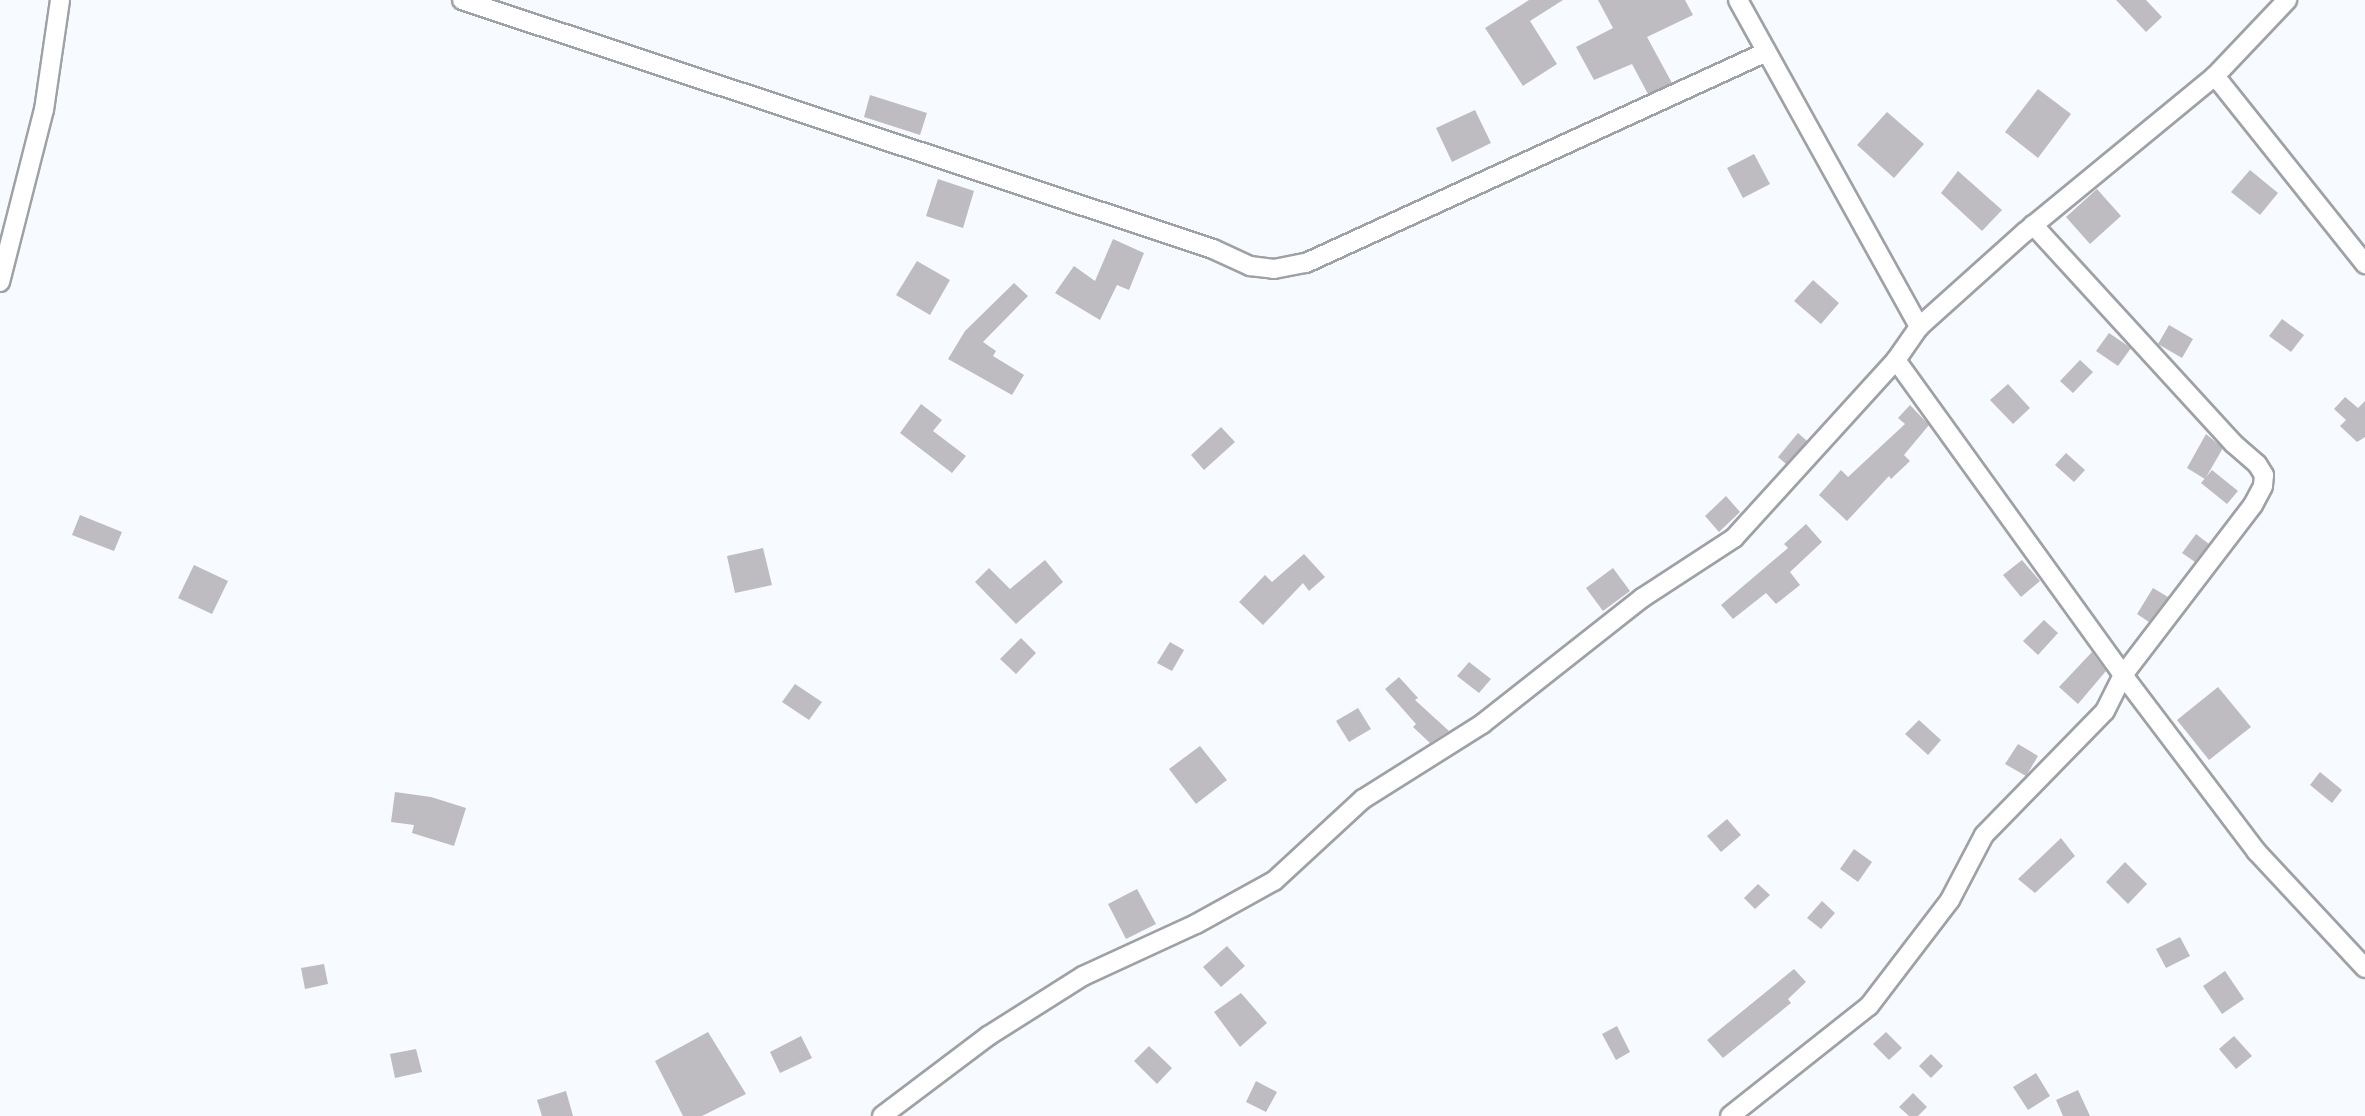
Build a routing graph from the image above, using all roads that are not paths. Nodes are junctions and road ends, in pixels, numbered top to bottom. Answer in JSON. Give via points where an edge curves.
{"nodes":[{"id":1,"x":60,"y":0,"type":"edge"},
{"id":2,"x":462,"y":0,"type":"edge"},
{"id":3,"x":1738,"y":0,"type":"edge"},
{"id":4,"x":2287,"y":0,"type":"edge"},
{"id":5,"x":1764,"y":53,"type":"junction"},
{"id":6,"x":2216,"y":76,"type":"junction"},
{"id":7,"x":2033,"y":225,"type":"junction"},
{"id":8,"x":2365,"y":264,"type":"edge"},
{"id":9,"x":0,"y":282,"type":"edge"},
{"id":10,"x":1919,"y":327,"type":"junction"},
{"id":11,"x":1896,"y":360,"type":"junction"},
{"id":12,"x":2123,"y":675,"type":"junction"},
{"id":13,"x":2365,"y":968,"type":"edge"},
{"id":14,"x":882,"y":1116,"type":"edge"},
{"id":15,"x":1730,"y":1116,"type":"edge"}],
"edges":[{"from":1,"to":9,"type":"street","via":[[44,110]]},
{"from":2,"to":5,"type":"street","via":[[1213,249],[1250,266],[1274,269],[1306,263]]},
{"from":3,"to":5,"type":"street"},
{"from":4,"to":6,"type":"street"},
{"from":5,"to":10,"type":"street"},
{"from":6,"to":7,"type":"street"},
{"from":6,"to":8,"type":"street"},
{"from":7,"to":10,"type":"street"},
{"from":7,"to":12,"type":"street","via":[[2264,475],[2253,505]]},
{"from":10,"to":11,"type":"street"},
{"from":11,"to":12,"type":"street"},
{"from":11,"to":14,"type":"street","via":[[1734,538],[1642,598],[1482,723],[1363,799],[1274,881],[1196,924],[1083,976],[988,1036]]},
{"from":12,"to":13,"type":"street","via":[[2256,851]]},
{"from":12,"to":15,"type":"street","via":[[2105,711],[1984,835],[1950,900],[1869,1006]]}]}
